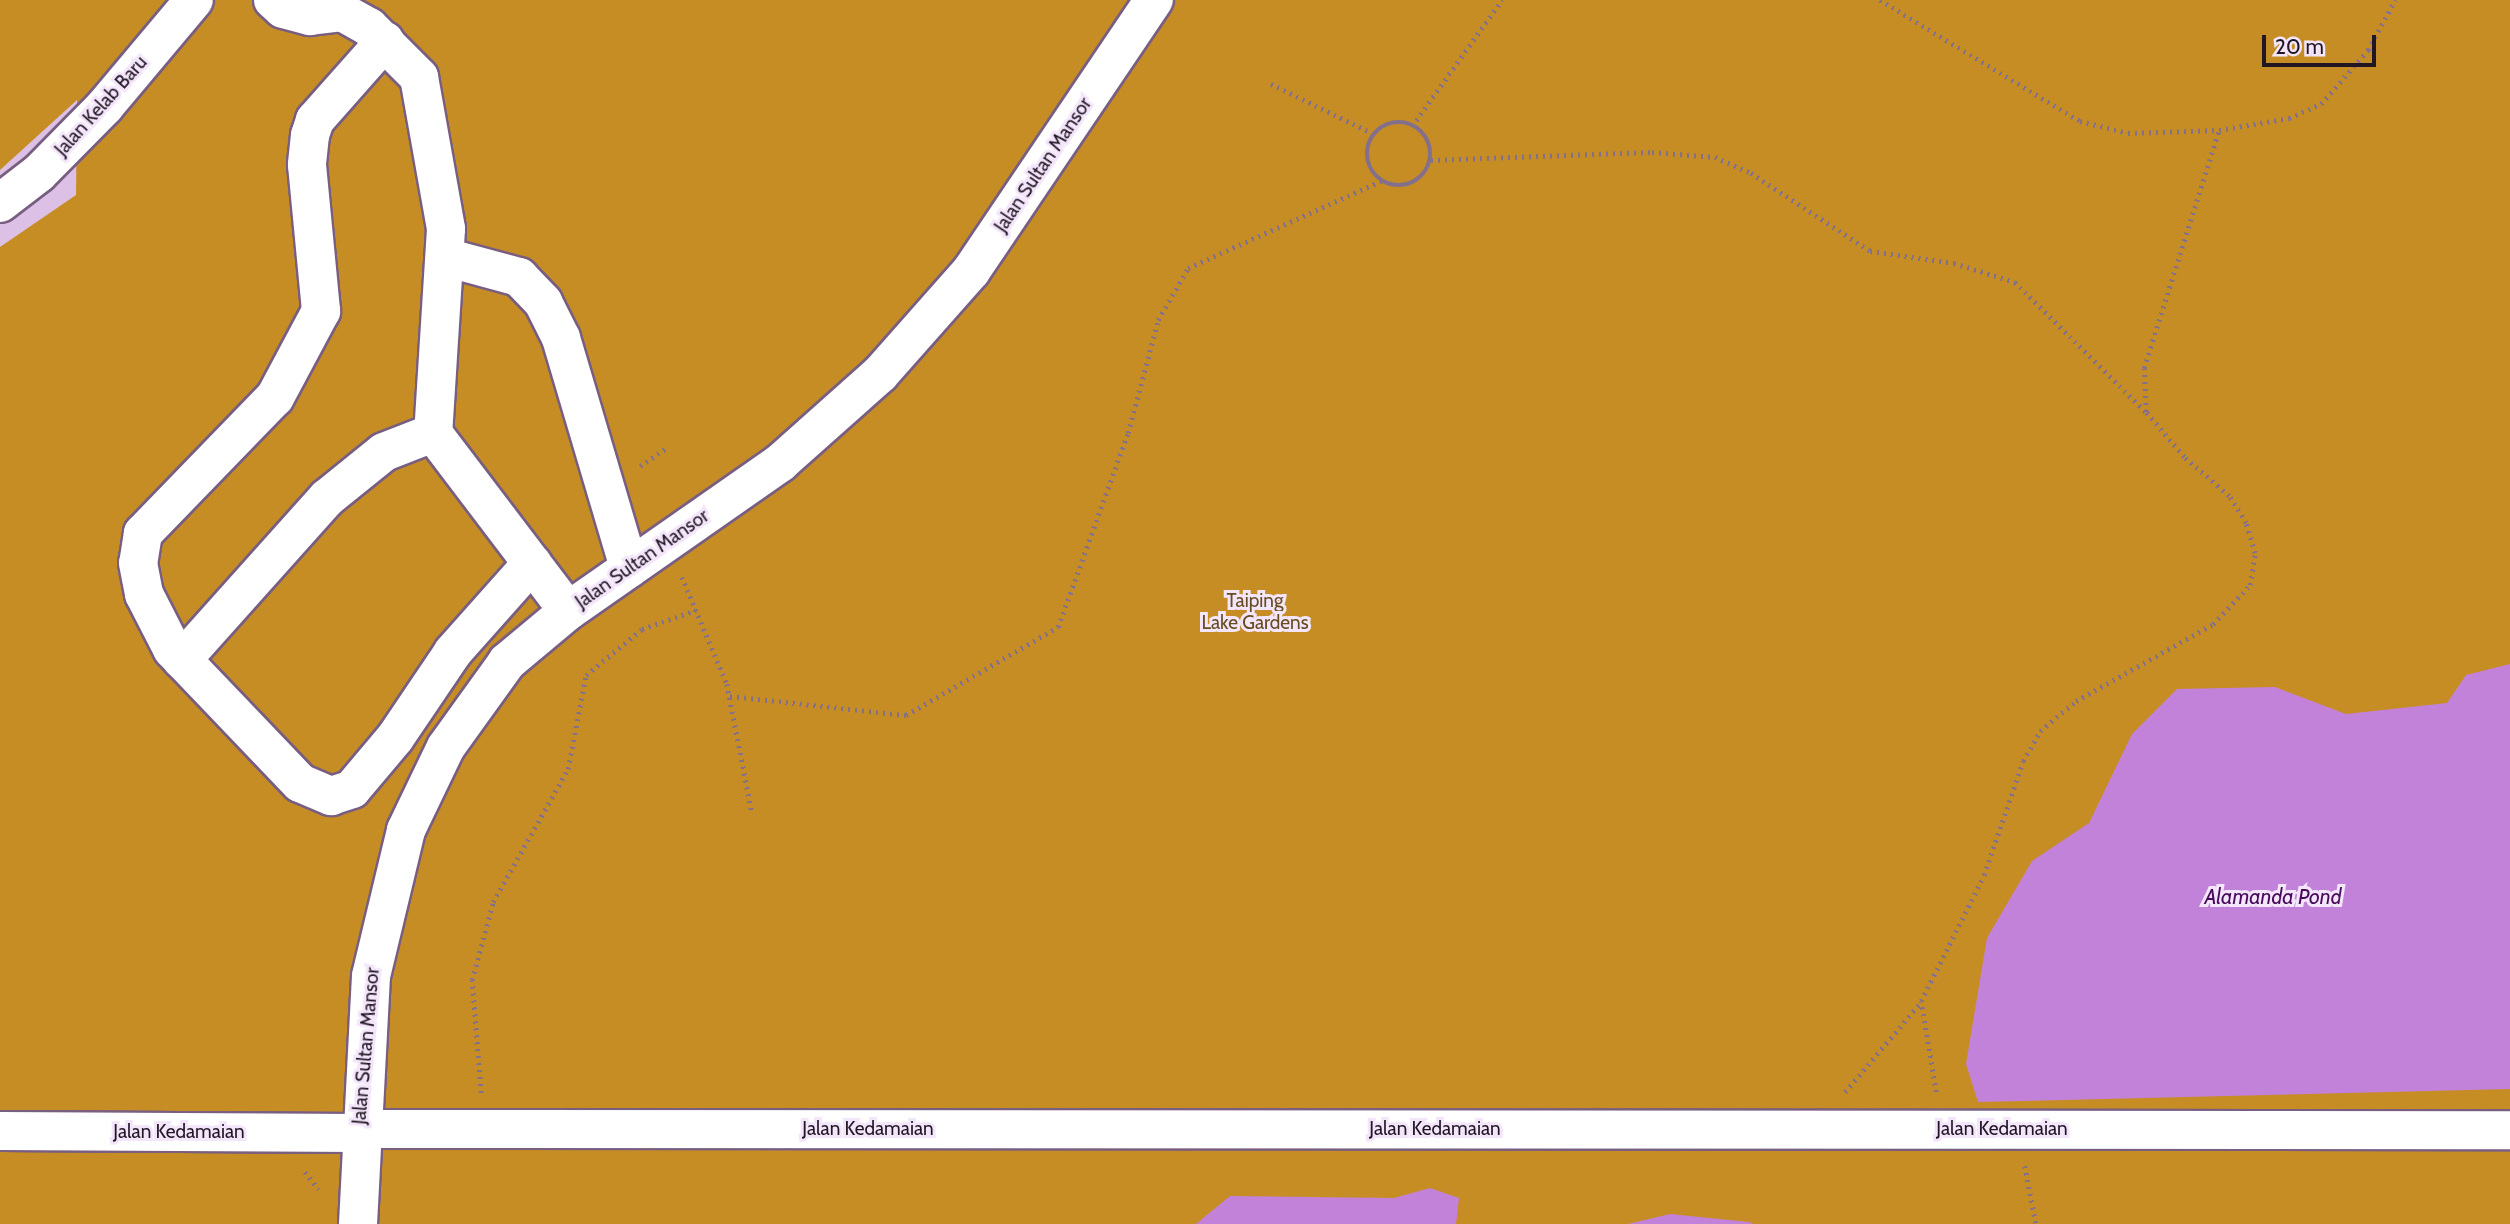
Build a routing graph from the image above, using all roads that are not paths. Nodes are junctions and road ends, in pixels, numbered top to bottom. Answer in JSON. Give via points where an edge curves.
{"nodes":[{"id":1,"x":194,"y":0,"type":"edge"},
{"id":2,"x":273,"y":0,"type":"edge"},
{"id":3,"x":1154,"y":0,"type":"edge"},
{"id":4,"x":384,"y":41,"type":"junction"},
{"id":5,"x":0,"y":203,"type":"edge"},
{"id":6,"x":445,"y":257,"type":"junction"},
{"id":7,"x":433,"y":433,"type":"junction"},
{"id":8,"x":532,"y":563,"type":"junction"},
{"id":9,"x":629,"y":568,"type":"junction"},
{"id":10,"x":568,"y":611,"type":"junction"},
{"id":11,"x":182,"y":660,"type":"junction"},
{"id":12,"x":2510,"y":1130,"type":"edge"},
{"id":13,"x":0,"y":1131,"type":"edge"},
{"id":14,"x":359,"y":1131,"type":"junction"},
{"id":15,"x":358,"y":1224,"type":"edge"}],
"edges":[{"from":1,"to":5,"type":"street","name":"Jalan Kelab Baru","via":[[105,106],[39,173]]},
{"from":2,"to":4,"type":"street","via":[[283,9],[310,16],[342,12]]},
{"from":3,"to":9,"type":"street","name":"Jalan Sultan Mansor","via":[[971,271],[880,374],[780,463]]},
{"from":4,"to":6,"type":"street","via":[[419,77],[446,229]]},
{"from":4,"to":11,"type":"street","via":[[315,120],[310,135],[307,165],[321,311],[304,348],[275,397],[143,533],[138,563],[144,594]]},
{"from":6,"to":7,"type":"street"},
{"from":6,"to":9,"type":"street","via":[[519,276],[542,302],[561,338]]},
{"from":7,"to":8,"type":"street"},
{"from":7,"to":11,"type":"street","via":[[384,452],[327,498]]},
{"from":8,"to":10,"type":"street"},
{"from":8,"to":11,"type":"street","via":[[453,652],[395,738],[352,789],[331,796],[300,783]]},
{"from":9,"to":10,"type":"street","name":"Jalan Sultan Mansor"},
{"from":10,"to":14,"type":"street","name":"Jalan Sultan Mansor","via":[[507,662],[446,747],[406,831],[371,976]]},
{"from":12,"to":14,"type":"street","name":"Jalan Kedamaian"},
{"from":13,"to":14,"type":"street","name":"Jalan Kedamaian"},
{"from":14,"to":15,"type":"street","name":"Jalan Sultan Mansor"}]}
